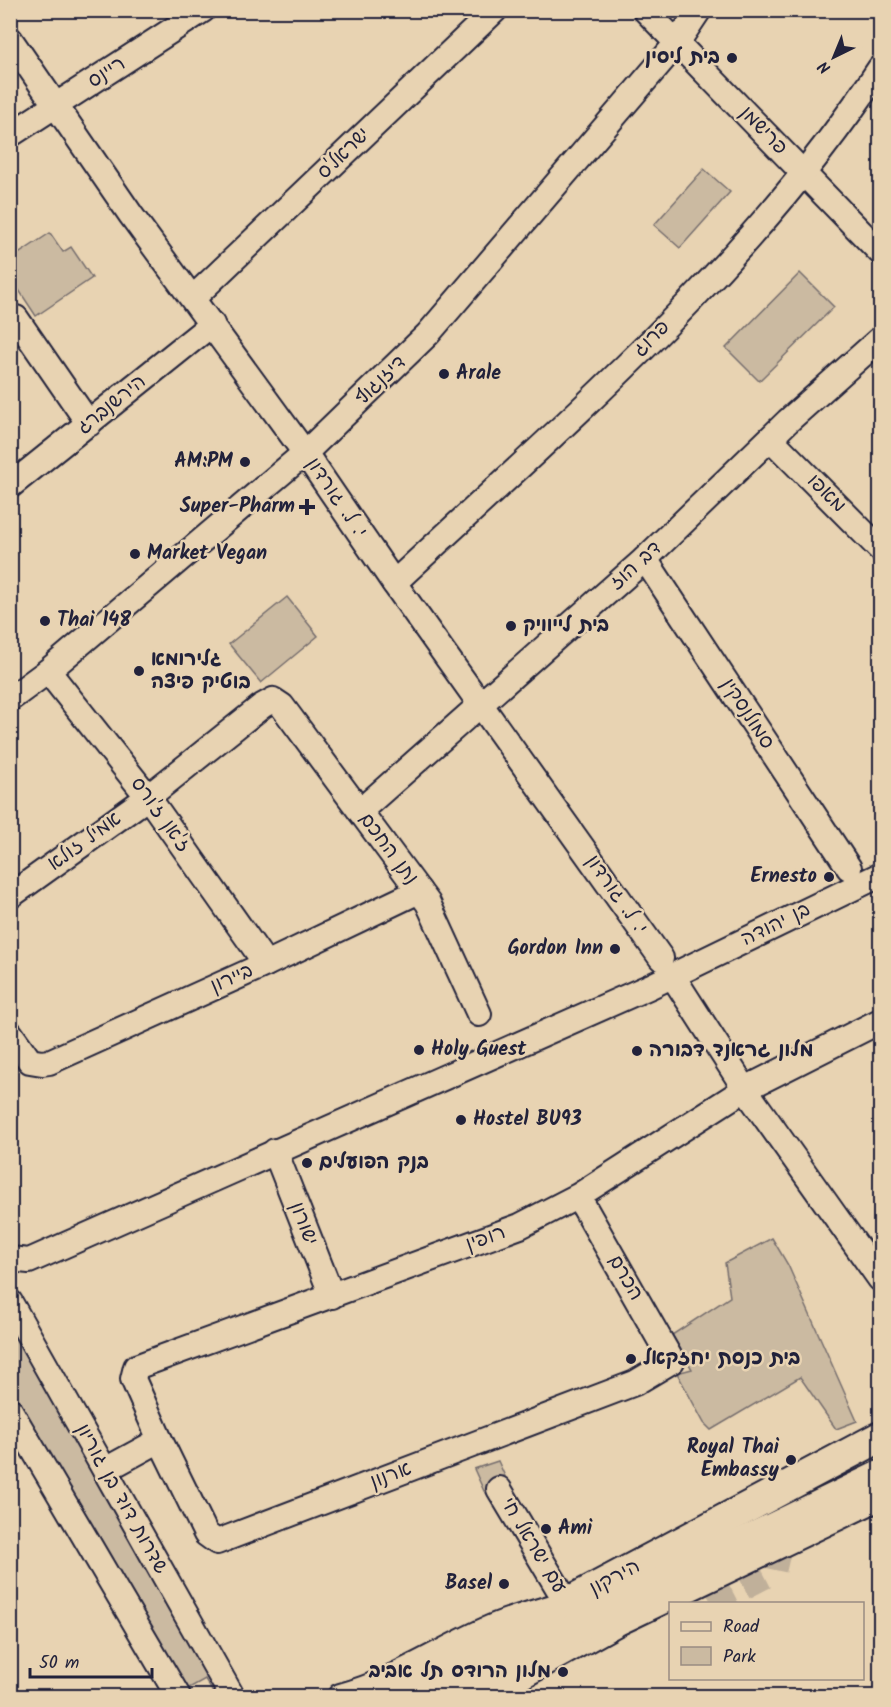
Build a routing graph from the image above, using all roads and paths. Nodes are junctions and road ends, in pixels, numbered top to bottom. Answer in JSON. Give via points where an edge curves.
{"nodes":[{"id":1,"x":203,"y":10,"type":"edge"},
{"id":2,"x":495,"y":10,"type":"edge"},
{"id":3,"x":645,"y":10,"type":"edge"},
{"id":4,"x":699,"y":10,"type":"edge"},
{"id":5,"x":10,"y":39,"type":"edge"},
{"id":6,"x":677,"y":43,"type":"junction"},
{"id":7,"x":880,"y":68,"type":"edge"},
{"id":8,"x":56,"y":106,"type":"junction"},
{"id":9,"x":10,"y":135,"type":"edge"},
{"id":10,"x":804,"y":174,"type":"junction"},
{"id":11,"x":880,"y":252,"type":"edge"},
{"id":12,"x":193,"y":298,"type":"junction"},
{"id":13,"x":10,"y":322,"type":"edge"},
{"id":14,"x":212,"y":324,"type":"junction"},
{"id":15,"x":880,"y":339,"type":"edge"},
{"id":16,"x":89,"y":424,"type":"junction"},
{"id":17,"x":771,"y":439,"type":"junction"},
{"id":18,"x":305,"y":453,"type":"junction"},
{"id":19,"x":10,"y":486,"type":"edge"},
{"id":20,"x":880,"y":549,"type":"edge"},
{"id":21,"x":645,"y":559,"type":"junction"},
{"id":22,"x":394,"y":583,"type":"junction"},
{"id":23,"x":48,"y":671,"type":"junction"},
{"id":24,"x":10,"y":699,"type":"edge"},
{"id":25,"x":273,"y":700,"type":"joint"},
{"id":26,"x":482,"y":705,"type":"junction"},
{"id":27,"x":148,"y":797,"type":"junction"},
{"id":28,"x":360,"y":811,"type":"junction"},
{"id":29,"x":849,"y":868,"type":"dead end"},
{"id":30,"x":880,"y":875,"type":"edge"},
{"id":31,"x":419,"y":891,"type":"junction"},
{"id":32,"x":10,"y":896,"type":"edge"},
{"id":33,"x":266,"y":964,"type":"junction"},
{"id":34,"x":667,"y":966,"type":"junction"},
{"id":35,"x":479,"y":1014,"type":"dead end"},
{"id":36,"x":880,"y":1021,"type":"edge"},
{"id":37,"x":10,"y":1033,"type":"edge"},
{"id":38,"x":745,"y":1089,"type":"junction"},
{"id":39,"x":275,"y":1151,"type":"junction"},
{"id":40,"x":578,"y":1196,"type":"junction"},
{"id":41,"x":10,"y":1259,"type":"edge"},
{"id":42,"x":880,"y":1279,"type":"edge"},
{"id":43,"x":332,"y":1296,"type":"junction"},
{"id":44,"x":10,"y":1302,"type":"edge"},
{"id":45,"x":672,"y":1360,"type":"joint"},
{"id":46,"x":10,"y":1410,"type":"edge"},
{"id":47,"x":880,"y":1437,"type":"edge"},
{"id":48,"x":160,"y":1440,"type":"junction"},
{"id":49,"x":105,"y":1470,"type":"junction"},
{"id":50,"x":880,"y":1487,"type":"edge"},
{"id":51,"x":499,"y":1489,"type":"dead end"},
{"id":52,"x":567,"y":1603,"type":"junction"},
{"id":53,"x":632,"y":1606,"type":"junction"},
{"id":54,"x":462,"y":1665,"type":"junction"},
{"id":55,"x":178,"y":1696,"type":"edge"},
{"id":56,"x":232,"y":1696,"type":"edge"},
{"id":57,"x":340,"y":1696,"type":"edge"},
{"id":58,"x":394,"y":1696,"type":"edge"},
{"id":59,"x":423,"y":1696,"type":"edge"},
{"id":60,"x":462,"y":1696,"type":"edge"},
{"id":61,"x":492,"y":1696,"type":"edge"}],
"edges":[{"from":1,"to":8,"type":"street","name":"ריינס"},
{"from":2,"to":12,"type":"street","name":"ישראל'ס"},
{"from":3,"to":6,"type":"street","name":"פרישמן"},
{"from":4,"to":6,"type":"street","name":"דיזנגוף"},
{"from":5,"to":8,"type":"street","name":"י. ל. גורדון"},
{"from":6,"to":10,"type":"street","name":"פרישמן"},
{"from":6,"to":18,"type":"street","name":"דיזנגוף","via":[[428,334]]},
{"from":7,"to":10,"type":"street","name":"פרוג"},
{"from":8,"to":9,"type":"street","name":"ריינס"},
{"from":8,"to":12,"type":"street","name":"י. ל. גורדון"},
{"from":10,"to":11,"type":"street","name":"פרישמן"},
{"from":10,"to":22,"type":"street","name":"פרוג","via":[[660,334]]},
{"from":12,"to":14,"type":"street","name":"י. ל. גורדון"},
{"from":13,"to":16,"type":"street","via":[[16,318]]},
{"from":14,"to":16,"type":"street","name":"הירשנברג"},
{"from":14,"to":18,"type":"street","name":"י. ל. גורדון"},
{"from":15,"to":17,"type":"street","name":"דב הוז"},
{"from":16,"to":19,"type":"street","name":"הירשנברג"},
{"from":17,"to":20,"type":"street","name":"מאפו"},
{"from":17,"to":21,"type":"street","name":"דב הוז"},
{"from":18,"to":22,"type":"street","name":"י. ל. גורדון"},
{"from":18,"to":23,"type":"street","name":"דיזנגוף"},
{"from":21,"to":26,"type":"street","name":"דב הוז"},
{"from":21,"to":29,"type":"street","name":"סמולנסקין"},
{"from":22,"to":26,"type":"street","name":"י. ל. גורדון"},
{"from":23,"to":24,"type":"street","name":"דיזנגוף"},
{"from":23,"to":27,"type":"street","name":"ז'אן ז'ורס"},
{"from":25,"to":27,"type":"street","name":"אמיל זולא"},
{"from":25,"to":28,"type":"street","name":"נתן החכם","via":[[282,706]]},
{"from":26,"to":28,"type":"street","name":"דב הוז"},
{"from":26,"to":34,"type":"street","name":"י. ל. גורדון"},
{"from":27,"to":32,"type":"street","name":"אמיל זולא"},
{"from":27,"to":33,"type":"street","name":"ז'אן ז'ורס"},
{"from":28,"to":31,"type":"street","name":"נתן החכם"},
{"from":30,"to":34,"type":"street","name":"בן יהודה"},
{"from":31,"to":33,"type":"street","name":"ביירון"},
{"from":31,"to":35,"type":"street","name":"נתן החכם","via":[[429,903]]},
{"from":33,"to":37,"type":"street","name":"ביירון","via":[[49,1062],[30,1061]]},
{"from":34,"to":38,"type":"street","name":"י. ל. גורדון"},
{"from":34,"to":39,"type":"street","name":"בן יהודה","via":[[651,986]]},
{"from":36,"to":38,"type":"street","name":"רופין"},
{"from":38,"to":40,"type":"street","name":"רופין"},
{"from":38,"to":42,"type":"street","name":"י. ל. גורדון"},
{"from":39,"to":41,"type":"street","name":"בן יהודה","via":[[29,1261]]},
{"from":39,"to":43,"type":"street","name":"ישורון"},
{"from":40,"to":43,"type":"street","name":"רופין","via":[[520,1226]]},
{"from":40,"to":45,"type":"street","name":"הכרם"},
{"from":43,"to":48,"type":"street","name":"רופין","via":[[136,1367],[133,1379]]},
{"from":44,"to":49,"type":"street","name":"שדרות דוד בן גוריון"},
{"from":45,"to":48,"type":"street","name":"ארנון","via":[[635,1383],[218,1542],[206,1534]]},
{"from":46,"to":55,"type":"street"},
{"from":47,"to":52,"type":"main road","name":"הירקון"},
{"from":48,"to":49,"type":"street"},
{"from":49,"to":56,"type":"street","name":"שדרות דוד בן גוריון"},
{"from":50,"to":53,"type":"main road","name":"הירקון"},
{"from":51,"to":52,"type":"street","name":"עם ישראל חי","via":[[541,1551]]},
{"from":52,"to":54,"type":"main road"},
{"from":52,"to":57,"type":"street","name":"הירקון","via":[[491,1628],[387,1680]]},
{"from":53,"to":60,"type":"main road","name":"הירקון","via":[[510,1665]]},
{"from":53,"to":61,"type":"street"},
{"from":54,"to":58,"type":"street"},
{"from":54,"to":59,"type":"main road"}]}
